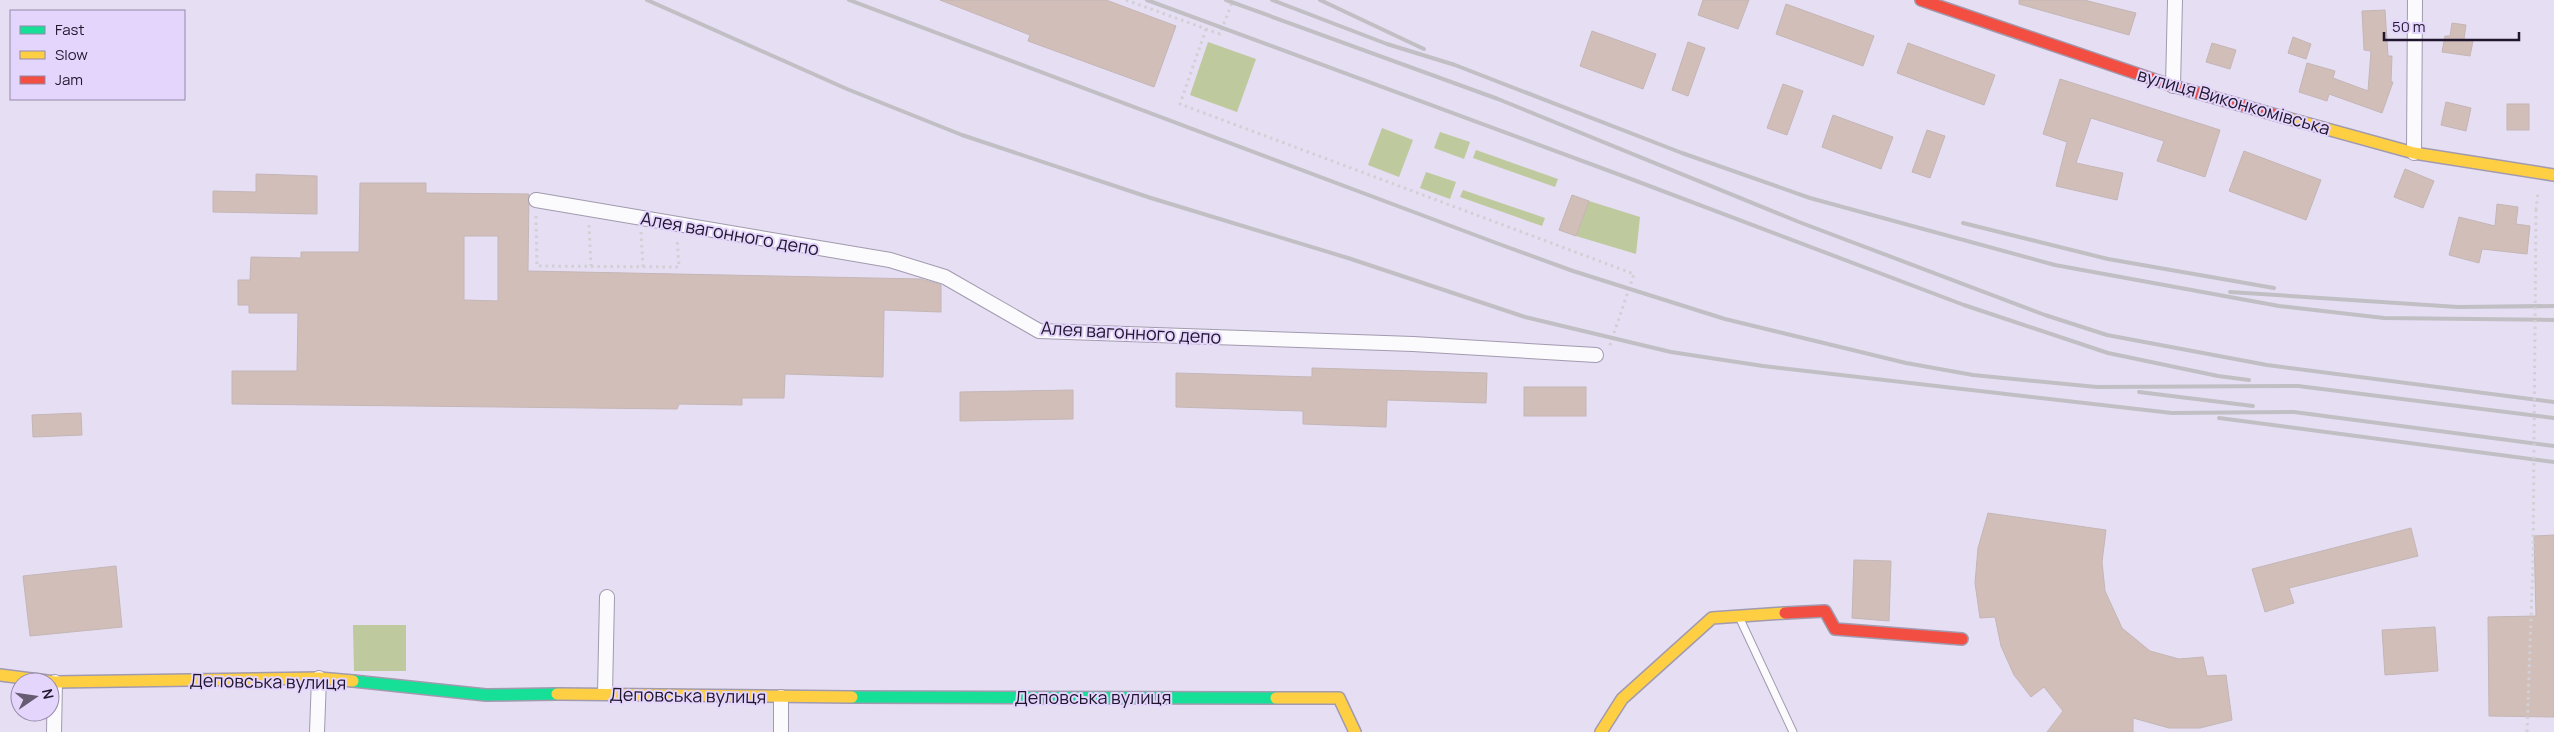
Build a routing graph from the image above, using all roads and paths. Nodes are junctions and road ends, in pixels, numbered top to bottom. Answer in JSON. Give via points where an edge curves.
{"nodes":[{"id":1,"x":1126,"y":0,"type":"edge"},
{"id":2,"x":1233,"y":0,"type":"edge"},
{"id":3,"x":1921,"y":0,"type":"edge"},
{"id":4,"x":2175,"y":0,"type":"edge"},
{"id":5,"x":2415,"y":0,"type":"edge"},
{"id":6,"x":1950,"y":5,"type":"edge"},
{"id":7,"x":1206,"y":29,"type":"junction"},
{"id":8,"x":2173,"y":86,"type":"junction"},
{"id":9,"x":2414,"y":153,"type":"junction"},
{"id":10,"x":2554,"y":175,"type":"edge"},
{"id":11,"x":536,"y":200,"type":"joint"},
{"id":12,"x":588,"y":209,"type":"junction"},
{"id":13,"x":2536,"y":210,"type":"dead end"},
{"id":14,"x":640,"y":218,"type":"junction"},
{"id":15,"x":677,"y":224,"type":"junction"},
{"id":16,"x":590,"y":266,"type":"junction"},
{"id":17,"x":643,"y":267,"type":"junction"},
{"id":18,"x":1596,"y":355,"type":"joint"},
{"id":19,"x":607,"y":596,"type":"dead end"},
{"id":20,"x":1739,"y":617,"type":"junction"},
{"id":21,"x":1962,"y":639,"type":"dead end"},
{"id":22,"x":319,"y":678,"type":"junction"},
{"id":23,"x":60,"y":682,"type":"edge"},
{"id":24,"x":605,"y":693,"type":"junction"},
{"id":25,"x":781,"y":697,"type":"junction"},
{"id":26,"x":317,"y":732,"type":"edge"},
{"id":27,"x":781,"y":732,"type":"edge"},
{"id":28,"x":1355,"y":732,"type":"edge"},
{"id":29,"x":1601,"y":732,"type":"edge"},
{"id":30,"x":1793,"y":732,"type":"edge"},
{"id":31,"x":2527,"y":732,"type":"edge"}],
"edges":[{"from":1,"to":7,"type":"path"},
{"from":2,"to":7,"type":"path","via":[[1220,34]]},
{"from":3,"to":6,"type":"street","name":"вулиця Виконкомівська"},
{"from":4,"to":8,"type":"street"},
{"from":5,"to":9,"type":"street"},
{"from":6,"to":8,"type":"street","name":"вулиця Виконкомівська"},
{"from":7,"to":18,"type":"path","via":[[1180,104],[1634,274],[1606,356]]},
{"from":8,"to":9,"type":"street","name":"вулиця Виконкомівська"},
{"from":9,"to":10,"type":"street","name":"вулиця Виконкомівська"},
{"from":11,"to":12,"type":"street","name":"Алея вагонного депо"},
{"from":11,"to":16,"type":"path","via":[[537,266]]},
{"from":12,"to":14,"type":"street","name":"Алея вагонного депо"},
{"from":12,"to":16,"type":"path"},
{"from":13,"to":31,"type":"path","bridge":true,"via":[[2533,563]]},
{"from":14,"to":15,"type":"street","name":"Алея вагонного депо"},
{"from":14,"to":17,"type":"path"},
{"from":15,"to":17,"type":"path","via":[[679,267]]},
{"from":15,"to":18,"type":"street","name":"Алея вагонного депо","via":[[890,260],[945,277],[1039,331],[1413,344]]},
{"from":16,"to":17,"type":"path"},
{"from":19,"to":24,"type":"street"},
{"from":20,"to":21,"type":"street","via":[[1825,611],[1835,629]]},
{"from":20,"to":29,"type":"street","via":[[1712,618],[1622,699]]},
{"from":20,"to":30,"type":"lane"},
{"from":22,"to":23,"type":"street","name":"Деповська вулиця"},
{"from":22,"to":24,"type":"street","name":"Деповська вулиця","via":[[486,695]]},
{"from":22,"to":26,"type":"street"},
{"from":24,"to":25,"type":"street","name":"Деповська вулиця"},
{"from":25,"to":27,"type":"street"},
{"from":25,"to":28,"type":"street","name":"Деповська вулиця","via":[[1338,698]]}]}
